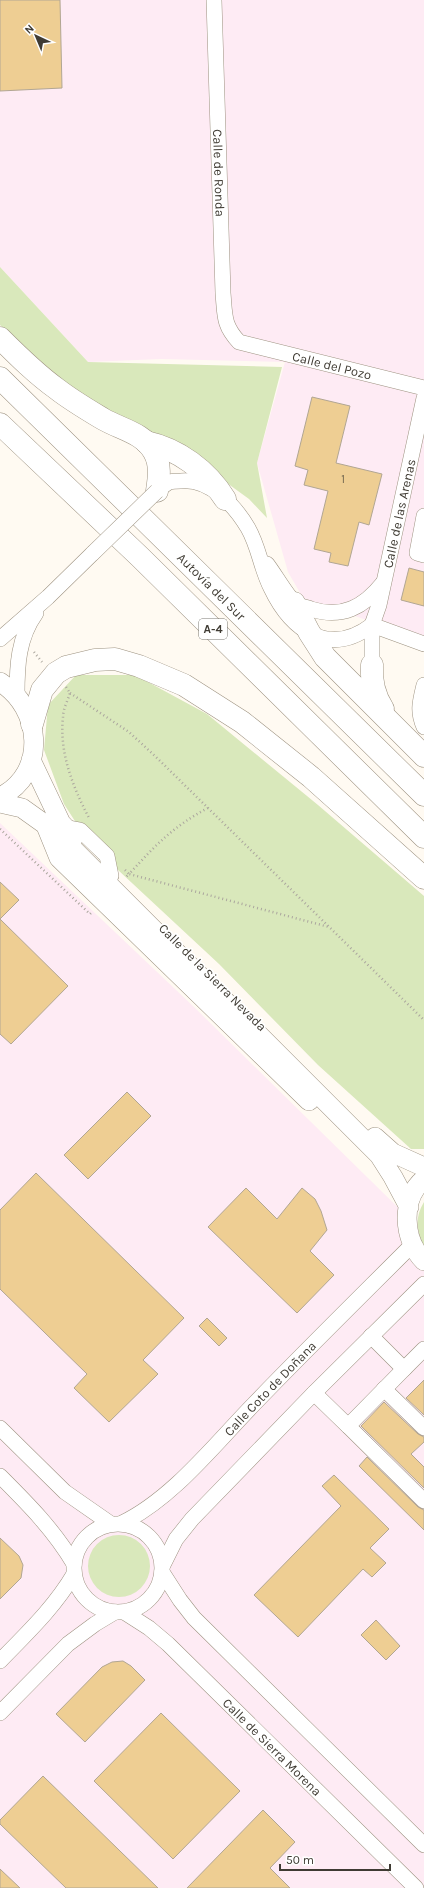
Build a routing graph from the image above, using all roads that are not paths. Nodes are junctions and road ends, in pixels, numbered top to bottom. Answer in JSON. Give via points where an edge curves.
{"nodes":[{"id":1,"x":214,"y":0,"type":"edge"},
{"id":2,"x":0,"y":338,"type":"edge"},
{"id":3,"x":239,"y":342,"type":"joint"},
{"id":4,"x":0,"y":362,"type":"edge"},
{"id":5,"x":0,"y":378,"type":"edge"},
{"id":6,"x":424,"y":388,"type":"edge"},
{"id":7,"x":424,"y":398,"type":"edge"},
{"id":8,"x":35,"y":412,"type":"junction"},
{"id":9,"x":0,"y":424,"type":"edge"},
{"id":10,"x":420,"y":432,"type":"edge"},
{"id":11,"x":146,"y":442,"type":"junction"},
{"id":12,"x":157,"y":491,"type":"junction"},
{"id":13,"x":225,"y":498,"type":"junction"},
{"id":14,"x":398,"y":514,"type":"junction"},
{"id":15,"x":424,"y":518,"type":"edge"},
{"id":16,"x":257,"y":547,"type":"junction"},
{"id":17,"x":424,"y":555,"type":"edge"},
{"id":18,"x":383,"y":582,"type":"junction"},
{"id":19,"x":48,"y":598,"type":"junction"},
{"id":20,"x":294,"y":603,"type":"junction"},
{"id":21,"x":353,"y":608,"type":"junction"},
{"id":22,"x":372,"y":625,"type":"junction"},
{"id":23,"x":309,"y":632,"type":"junction"},
{"id":24,"x":0,"y":639,"type":"edge"},
{"id":25,"x":424,"y":644,"type":"edge"},
{"id":26,"x":372,"y":665,"type":"joint"},
{"id":27,"x":0,"y":682,"type":"edge"},
{"id":28,"x":424,"y":686,"type":"edge"},
{"id":29,"x":17,"y":695,"type":"junction"},
{"id":30,"x":391,"y":722,"type":"junction"},
{"id":31,"x":32,"y":724,"type":"junction"},
{"id":32,"x":424,"y":727,"type":"edge"},
{"id":33,"x":424,"y":756,"type":"edge"},
{"id":34,"x":31,"y":760,"type":"junction"},
{"id":35,"x":424,"y":795,"type":"edge"},
{"id":36,"x":0,"y":797,"type":"edge"},
{"id":37,"x":0,"y":803,"type":"edge"},
{"id":38,"x":56,"y":828,"type":"junction"},
{"id":39,"x":424,"y":837,"type":"edge"},
{"id":40,"x":424,"y":878,"type":"edge"},
{"id":41,"x":424,"y":1167,"type":"edge"},
{"id":42,"x":393,"y":1177,"type":"junction"},
{"id":43,"x":424,"y":1179,"type":"edge"},
{"id":44,"x":409,"y":1207,"type":"junction"},
{"id":45,"x":412,"y":1245,"type":"junction"},
{"id":46,"x":424,"y":1261,"type":"edge"},
{"id":47,"x":424,"y":1284,"type":"edge"},
{"id":48,"x":371,"y":1336,"type":"junction"},
{"id":49,"x":424,"y":1350,"type":"edge"},
{"id":50,"x":404,"y":1369,"type":"junction"},
{"id":51,"x":384,"y":1389,"type":"junction"},
{"id":52,"x":314,"y":1393,"type":"junction"},
{"id":53,"x":348,"y":1426,"type":"junction"},
{"id":54,"x":0,"y":1428,"type":"edge"},
{"id":55,"x":424,"y":1428,"type":"edge"},
{"id":56,"x":0,"y":1476,"type":"edge"},
{"id":57,"x":424,"y":1501,"type":"edge"},
{"id":58,"x":116,"y":1524,"type":"junction"},
{"id":59,"x":74,"y":1569,"type":"junction"},
{"id":60,"x":162,"y":1569,"type":"junction"},
{"id":61,"x":120,"y":1612,"type":"junction"},
{"id":62,"x":0,"y":1661,"type":"edge"},
{"id":63,"x":0,"y":1712,"type":"edge"},
{"id":64,"x":424,"y":1845,"type":"edge"},
{"id":65,"x":416,"y":1888,"type":"edge"}],
"edges":[{"from":1,"to":3,"type":"street","name":"Calle de Ronda","via":[[225,318],[229,331]]},
{"from":2,"to":11,"type":"highway","via":[[57,390]]},
{"from":3,"to":6,"type":"street","name":"Calle del Pozo"},
{"from":4,"to":8,"type":"highway"},
{"from":5,"to":8,"type":"highway","name":"Autovía del Sur","number":"A-4"},
{"from":7,"to":10,"type":"street","name":"Calle de las Arenas"},
{"from":8,"to":35,"type":"highway","name":"Autovía del Sur","number":"A-4"},
{"from":9,"to":39,"type":"highway","number":"A-4"},
{"from":10,"to":14,"type":"street","name":"Calle de las Arenas"},
{"from":11,"to":12,"type":"highway","via":[[154,452],[160,472]]},
{"from":11,"to":13,"type":"highway","via":[[162,446],[186,459],[210,477]]},
{"from":12,"to":13,"type":"street","via":[[170,482],[187,480],[202,484]]},
{"from":12,"to":19,"type":"street","bridge":true},
{"from":13,"to":16,"type":"street","via":[[247,527]]},
{"from":14,"to":15,"type":"street"},
{"from":14,"to":18,"type":"street","name":"Calle de las Arenas"},
{"from":15,"to":17,"type":"street","via":[[416,553]]},
{"from":16,"to":20,"type":"street"},
{"from":16,"to":23,"type":"street","via":[[278,602],[287,615]]},
{"from":18,"to":21,"type":"street","via":[[373,594]]},
{"from":18,"to":22,"type":"street","name":"Calle de las Arenas"},
{"from":19,"to":24,"type":"street"},
{"from":19,"to":29,"type":"street","via":[[30,622],[19,652]]},
{"from":20,"to":21,"type":"street","via":[[332,614]]},
{"from":20,"to":23,"type":"highway"},
{"from":21,"to":22,"type":"street","via":[[367,617]]},
{"from":22,"to":23,"type":"street","via":[[360,634],[344,640],[324,639]]},
{"from":22,"to":25,"type":"street"},
{"from":22,"to":26,"type":"street","name":"Calle de las Arenas"},
{"from":23,"to":30,"type":"highway","via":[[325,657]]},
{"from":26,"to":30,"type":"highway","via":[[373,687],[377,700]]},
{"from":27,"to":29,"type":"main road"},
{"from":28,"to":32,"type":"street","via":[[419,715]]},
{"from":29,"to":31,"type":"main road"},
{"from":30,"to":33,"type":"highway"},
{"from":31,"to":34,"type":"main road","via":[[34,736]]},
{"from":31,"to":40,"type":"highway","via":[[42,690],[56,673],[66,667],[95,660],[115,659],[139,666],[184,685],[242,722],[311,777]]},
{"from":34,"to":36,"type":"main road","via":[[16,785]]},
{"from":34,"to":38,"type":"main road","name":"Calle de la Sierra Nevada","via":[[61,823]]},
{"from":37,"to":38,"type":"main road","name":"Calle de la Sierra Nevada","via":[[22,808]]},
{"from":38,"to":41,"type":"main road","name":"Calle de la Sierra Nevada","via":[[121,876],[393,1154]]},
{"from":38,"to":42,"type":"main road","via":[[379,1155]]},
{"from":38,"to":42,"type":"main road","via":[[59,858],[288,1083]]},
{"from":42,"to":44,"type":"main road"},
{"from":43,"to":44,"type":"main road","via":[[413,1194]]},
{"from":44,"to":45,"type":"main road","via":[[407,1228]]},
{"from":45,"to":46,"type":"main road"},
{"from":45,"to":58,"type":"street","name":"Calle Coto de Doñana","via":[[168,1493],[140,1514]]},
{"from":47,"to":48,"type":"street"},
{"from":48,"to":50,"type":"street"},
{"from":48,"to":52,"type":"street"},
{"from":49,"to":50,"type":"street"},
{"from":50,"to":51,"type":"street"},
{"from":51,"to":53,"type":"street"},
{"from":51,"to":55,"type":"street"},
{"from":52,"to":53,"type":"street"},
{"from":52,"to":60,"type":"street","via":[[192,1519],[176,1539]]},
{"from":53,"to":57,"type":"street"},
{"from":54,"to":58,"type":"street","via":[[65,1492]]},
{"from":56,"to":59,"type":"street","via":[[41,1517],[62,1545]]},
{"from":58,"to":59,"type":"street","via":[[97,1529],[86,1538],[78,1550]]},
{"from":58,"to":60,"type":"street","via":[[137,1527],[150,1536],[159,1550]]},
{"from":59,"to":61,"type":"street","via":[[79,1588],[88,1600],[100,1608]]},
{"from":59,"to":62,"type":"street","via":[[62,1594],[43,1618]]},
{"from":60,"to":61,"type":"street","via":[[158,1587],[150,1599],[138,1607]]},
{"from":60,"to":64,"type":"street","via":[[194,1618]]},
{"from":61,"to":63,"type":"street","via":[[94,1624],[68,1644]]},
{"from":61,"to":65,"type":"street","name":"Calle de Sierra Morena","via":[[149,1628],[168,1644]]}]}
